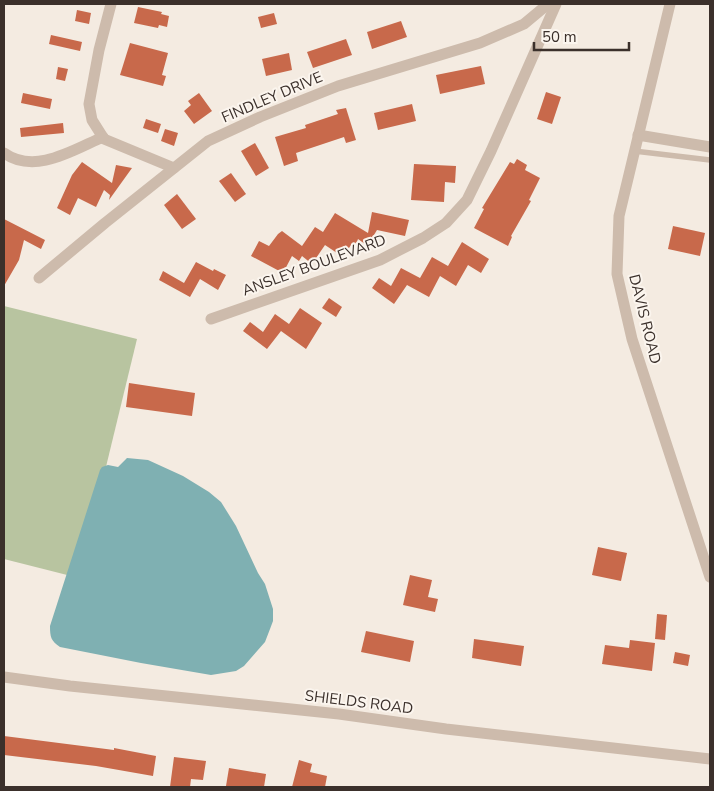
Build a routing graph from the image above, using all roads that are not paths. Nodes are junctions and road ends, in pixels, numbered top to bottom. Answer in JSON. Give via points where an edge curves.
{"nodes":[{"id":1,"x":111,"y":4,"type":"edge"},
{"id":2,"x":548,"y":4,"type":"edge"},
{"id":3,"x":556,"y":4,"type":"edge"},
{"id":4,"x":670,"y":4,"type":"edge"},
{"id":5,"x":638,"y":136,"type":"junction"},
{"id":6,"x":103,"y":137,"type":"junction"},
{"id":7,"x":710,"y":147,"type":"edge"},
{"id":8,"x":634,"y":151,"type":"junction"},
{"id":9,"x":4,"y":154,"type":"edge"},
{"id":10,"x":710,"y":160,"type":"edge"},
{"id":11,"x":174,"y":168,"type":"junction"},
{"id":12,"x":40,"y":278,"type":"dead end"},
{"id":13,"x":211,"y":319,"type":"dead end"},
{"id":14,"x":710,"y":576,"type":"edge"},
{"id":15,"x":4,"y":676,"type":"edge"},
{"id":16,"x":710,"y":760,"type":"edge"}],
"edges":[{"from":1,"to":6,"type":"street","via":[[89,104],[92,120]]},
{"from":2,"to":11,"type":"street","name":"FINDLEY DRIVE","via":[[524,24],[480,43],[338,86],[260,118],[208,141]]},
{"from":3,"to":13,"type":"street","name":"ANSLEY BOULEVARD","via":[[467,200],[446,223],[380,260]]},
{"from":4,"to":5,"type":"street","name":"DAVIS ROAD"},
{"from":5,"to":7,"type":"street"},
{"from":5,"to":8,"type":"street","name":"DAVIS ROAD"},
{"from":6,"to":9,"type":"street","via":[[42,162],[16,160]]},
{"from":6,"to":11,"type":"street"},
{"from":8,"to":10,"type":"lane"},
{"from":8,"to":14,"type":"street","name":"DAVIS ROAD","via":[[619,216],[617,274],[632,339]]},
{"from":11,"to":12,"type":"street","name":"FINDLEY DRIVE"},
{"from":15,"to":16,"type":"street","name":"SHIELDS ROAD"}]}
